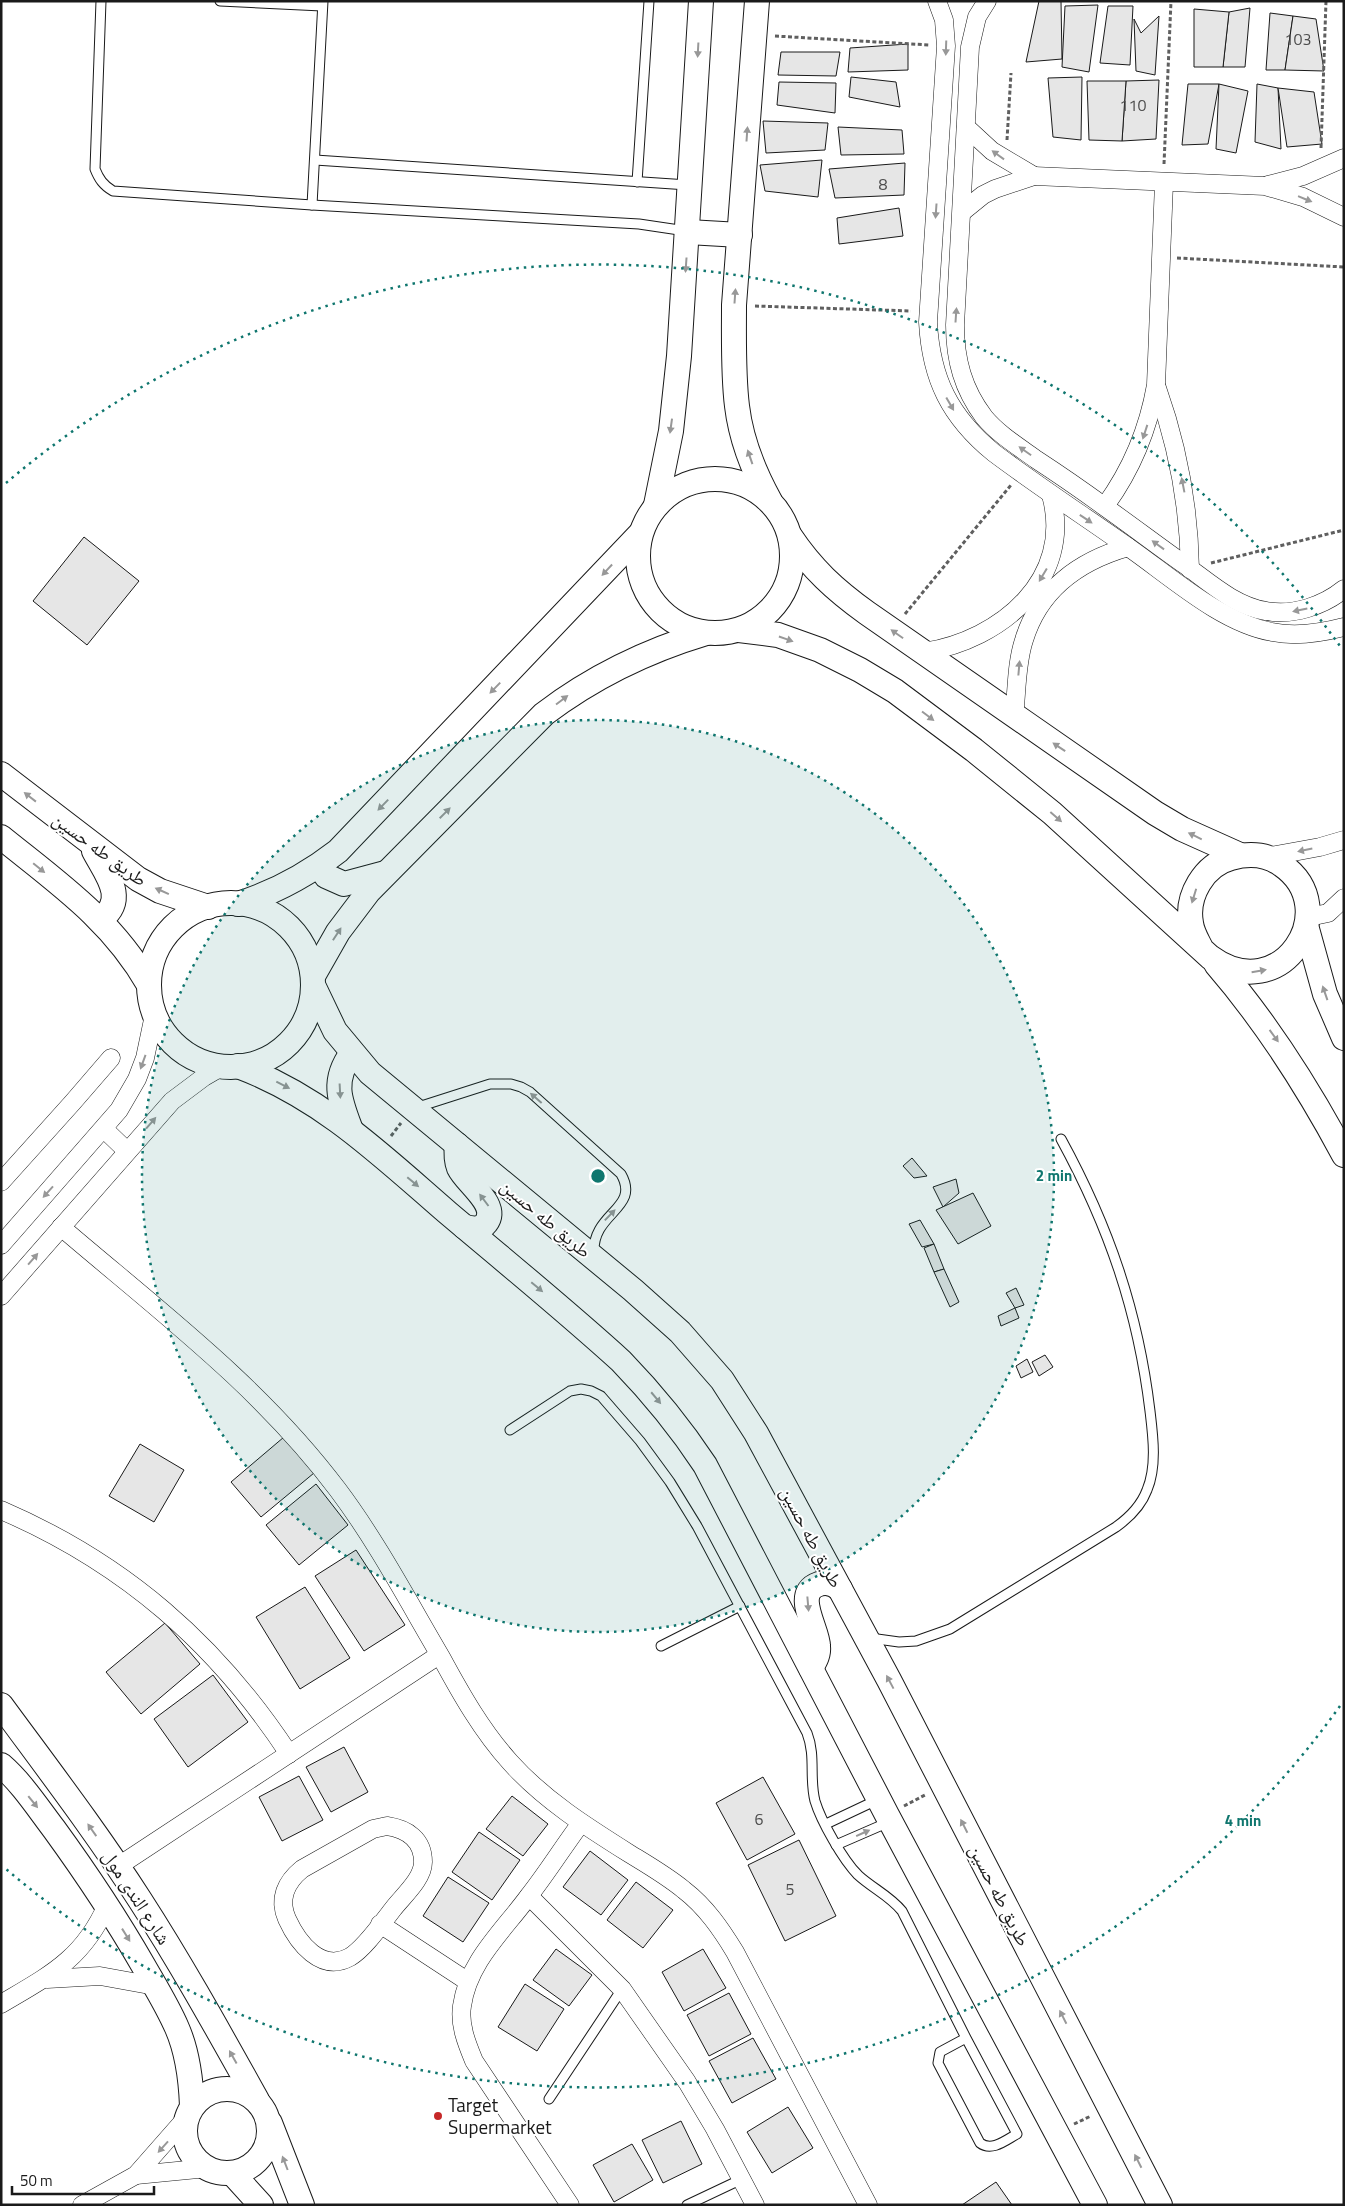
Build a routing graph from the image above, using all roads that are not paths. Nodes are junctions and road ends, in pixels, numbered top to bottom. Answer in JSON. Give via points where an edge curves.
{"nodes":[{"id":1,"x":101,"y":1,"type":"edge"},
{"id":2,"x":220,"y":1,"type":"edge"},
{"id":3,"x":649,"y":1,"type":"edge"},
{"id":4,"x":701,"y":1,"type":"edge"},
{"id":5,"x":757,"y":1,"type":"edge"},
{"id":6,"x":937,"y":1,"type":"edge"},
{"id":7,"x":987,"y":1,"type":"edge"},
{"id":8,"x":322,"y":4,"type":"edge"},
{"id":9,"x":966,"y":128,"type":"junction"},
{"id":10,"x":1344,"y":158,"type":"edge"},
{"id":11,"x":315,"y":160,"type":"junction"},
{"id":12,"x":1034,"y":176,"type":"junction"},
{"id":13,"x":637,"y":182,"type":"junction"},
{"id":14,"x":1164,"y":183,"type":"junction"},
{"id":15,"x":691,"y":186,"type":"junction"},
{"id":16,"x":1265,"y":186,"type":"junction"},
{"id":17,"x":312,"y":205,"type":"junction"},
{"id":18,"x":962,"y":212,"type":"junction"},
{"id":19,"x":1344,"y":217,"type":"edge"},
{"id":20,"x":688,"y":232,"type":"junction"},
{"id":21,"x":740,"y":235,"type":"junction"},
{"id":22,"x":961,"y":374,"type":"junction"},
{"id":23,"x":938,"y":379,"type":"junction"},
{"id":24,"x":1156,"y":385,"type":"junction"},
{"id":25,"x":1051,"y":495,"type":"junction"},
{"id":26,"x":770,"y":501,"type":"junction"},
{"id":27,"x":656,"y":505,"type":"junction"},
{"id":28,"x":1105,"y":506,"type":"junction"},
{"id":29,"x":640,"y":534,"type":"junction"},
{"id":30,"x":790,"y":536,"type":"junction"},
{"id":31,"x":1128,"y":547,"type":"junction"},
{"id":32,"x":1190,"y":569,"type":"junction"},
{"id":33,"x":1344,"y":589,"type":"edge"},
{"id":34,"x":1034,"y":599,"type":"junction"},
{"id":35,"x":1344,"y":627,"type":"edge"},
{"id":36,"x":739,"y":630,"type":"junction"},
{"id":37,"x":706,"y":633,"type":"junction"},
{"id":38,"x":924,"y":652,"type":"junction"},
{"id":39,"x":1014,"y":717,"type":"junction"},
{"id":40,"x":1,"y":774,"type":"edge"},
{"id":41,"x":1,"y":837,"type":"edge"},
{"id":42,"x":1344,"y":840,"type":"edge"},
{"id":43,"x":91,"y":844,"type":"junction"},
{"id":44,"x":1240,"y":855,"type":"junction"},
{"id":45,"x":1266,"y":857,"type":"junction"},
{"id":46,"x":320,"y":865,"type":"junction"},
{"id":47,"x":387,"y":872,"type":"junction"},
{"id":48,"x":1344,"y":898,"type":"edge"},
{"id":49,"x":238,"y":904,"type":"junction"},
{"id":50,"x":208,"y":907,"type":"junction"},
{"id":51,"x":101,"y":920,"type":"junction"},
{"id":52,"x":1308,"y":923,"type":"junction"},
{"id":53,"x":1206,"y":952,"type":"junction"},
{"id":54,"x":313,"y":981,"type":"junction"},
{"id":55,"x":149,"y":985,"type":"junction"},
{"id":56,"x":154,"y":1015,"type":"junction"},
{"id":57,"x":1344,"y":1038,"type":"edge"},
{"id":58,"x":352,"y":1053,"type":"junction"},
{"id":59,"x":111,"y":1058,"type":"dead end"},
{"id":60,"x":231,"y":1066,"type":"junction"},
{"id":61,"x":412,"y":1109,"type":"junction"},
{"id":62,"x":104,"y":1130,"type":"junction"},
{"id":63,"x":351,"y":1130,"type":"junction"},
{"id":64,"x":1061,"y":1139,"type":"dead end"},
{"id":65,"x":457,"y":1145,"type":"junction"},
{"id":66,"x":127,"y":1151,"type":"junction"},
{"id":67,"x":1344,"y":1155,"type":"edge"},
{"id":68,"x":1,"y":1182,"type":"edge"},
{"id":69,"x":61,"y":1227,"type":"junction"},
{"id":70,"x":465,"y":1227,"type":"junction"},
{"id":71,"x":4,"y":1237,"type":"edge"},
{"id":72,"x":595,"y":1259,"type":"junction"},
{"id":73,"x":1,"y":1296,"type":"edge"},
{"id":74,"x":510,"y":1430,"type":"dead end"},
{"id":75,"x":1,"y":1510,"type":"edge"},
{"id":76,"x":840,"y":1589,"type":"junction"},
{"id":77,"x":740,"y":1606,"type":"junction"},
{"id":78,"x":866,"y":1636,"type":"junction"},
{"id":79,"x":661,"y":1646,"type":"dead end"},
{"id":80,"x":439,"y":1656,"type":"junction"},
{"id":81,"x":811,"y":1668,"type":"junction"},
{"id":82,"x":1,"y":1705,"type":"edge"},
{"id":83,"x":289,"y":1754,"type":"junction"},
{"id":84,"x":1,"y":1765,"type":"edge"},
{"id":85,"x":886,"y":1812,"type":"junction"},
{"id":86,"x":581,"y":1823,"type":"junction"},
{"id":87,"x":826,"y":1824,"type":"junction"},
{"id":88,"x":836,"y":1845,"type":"junction"},
{"id":89,"x":117,"y":1867,"type":"junction"},
{"id":90,"x":529,"y":1896,"type":"junction"},
{"id":91,"x":107,"y":1904,"type":"junction"},
{"id":92,"x":380,"y":1924,"type":"junction"},
{"id":93,"x":44,"y":1979,"type":"junction"},
{"id":94,"x":467,"y":1981,"type":"junction"},
{"id":95,"x":155,"y":1986,"type":"junction"},
{"id":96,"x":622,"y":1988,"type":"junction"},
{"id":97,"x":1,"y":2004,"type":"edge"},
{"id":98,"x":966,"y":2038,"type":"junction"},
{"id":99,"x":549,"y":2099,"type":"dead end"},
{"id":100,"x":256,"y":2100,"type":"junction"},
{"id":101,"x":190,"y":2112,"type":"junction"},
{"id":102,"x":269,"y":2120,"type":"junction"},
{"id":103,"x":208,"y":2168,"type":"junction"},
{"id":104,"x":232,"y":2173,"type":"junction"},
{"id":105,"x":136,"y":2175,"type":"junction"},
{"id":106,"x":742,"y":2179,"type":"junction"},
{"id":107,"x":101,"y":2199,"type":"edge"},
{"id":108,"x":82,"y":2205,"type":"edge"},
{"id":109,"x":261,"y":2205,"type":"edge"},
{"id":110,"x":302,"y":2205,"type":"edge"},
{"id":111,"x":570,"y":2205,"type":"edge"},
{"id":112,"x":687,"y":2205,"type":"edge"},
{"id":113,"x":754,"y":2205,"type":"edge"},
{"id":114,"x":868,"y":2205,"type":"edge"},
{"id":115,"x":1095,"y":2205,"type":"edge"},
{"id":116,"x":1160,"y":2205,"type":"edge"}],
"edges":[{"from":1,"to":17,"type":"lane","via":[[94,159],[98,178],[104,186],[122,193]]},
{"from":2,"to":8,"type":"lane"},
{"from":3,"to":13,"type":"lane"},
{"from":4,"to":15,"type":"street","one_way":true},
{"from":21,"to":5,"type":"street","one_way":true},
{"from":6,"to":23,"type":"street","one_way":true,"via":[[944,20],[946,46],[929,342]]},
{"from":7,"to":9,"type":"street","via":[[972,32]]},
{"from":8,"to":11,"type":"lane"},
{"from":12,"to":9,"type":"street","one_way":true,"via":[[1006,161]]},
{"from":9,"to":18,"type":"street"},
{"from":10,"to":16,"type":"street","via":[[1321,169]]},
{"from":11,"to":13,"type":"lane"},
{"from":11,"to":17,"type":"lane"},
{"from":12,"to":14,"type":"street"},
{"from":12,"to":18,"type":"street","via":[[995,188]]},
{"from":13,"to":15,"type":"lane"},
{"from":14,"to":16,"type":"street"},
{"from":14,"to":24,"type":"street"},
{"from":15,"to":20,"type":"street"},
{"from":16,"to":19,"type":"street","one_way":true,"via":[[1303,198]]},
{"from":17,"to":20,"type":"lane","via":[[639,224]]},
{"from":22,"to":18,"type":"street","one_way":true,"via":[[955,325]]},
{"from":20,"to":21,"type":"street"},
{"from":20,"to":27,"type":"street","one_way":true,"via":[[676,394]]},
{"from":26,"to":21,"type":"street","one_way":true,"via":[[755,473],[737,407],[734,305]]},
{"from":22,"to":23,"type":"street"},
{"from":28,"to":22,"type":"street","one_way":true,"via":[[998,431],[976,405]]},
{"from":23,"to":25,"type":"street","one_way":true,"via":[[966,428],[986,447]]},
{"from":24,"to":28,"type":"street","one_way":true,"via":[[1135,458]]},
{"from":32,"to":24,"type":"street","one_way":true,"via":[[1185,493],[1168,420]]},
{"from":25,"to":31,"type":"street","one_way":true},
{"from":25,"to":34,"type":"street","one_way":true,"via":[[1056,539]]},
{"from":26,"to":27,"type":"street","via":[[743,484],[712,479],[682,486]]},
{"from":26,"to":30,"type":"street"},
{"from":27,"to":29,"type":"street"},
{"from":32,"to":28,"type":"street","one_way":true},
{"from":29,"to":37,"type":"street","via":[[638,568],[650,599],[674,622]]},
{"from":29,"to":46,"type":"street","one_way":true,"via":[[354,836]]},
{"from":30,"to":36,"type":"street","via":[[792,570],[787,586],[768,613]]},
{"from":38,"to":30,"type":"street","one_way":true,"via":[[823,578]]},
{"from":31,"to":34,"type":"street","via":[[1094,558]]},
{"from":31,"to":35,"type":"street","via":[[1216,608],[1257,628],[1289,634]]},
{"from":33,"to":32,"type":"street","one_way":true,"via":[[1323,603],[1305,609],[1267,612],[1237,601]]},
{"from":34,"to":38,"type":"street","via":[[986,632],[956,645]]},
{"from":39,"to":34,"type":"street","one_way":true,"via":[[1019,660]]},
{"from":36,"to":37,"type":"street"},
{"from":36,"to":53,"type":"street","one_way":true,"via":[[778,636],[820,650],[895,691],[1052,814]]},
{"from":47,"to":37,"type":"street","one_way":true,"via":[[544,714],[568,696],[620,665]]},
{"from":38,"to":39,"type":"street"},
{"from":44,"to":39,"type":"street","one_way":true,"via":[[1155,813]]},
{"from":43,"to":40,"type":"street","name":"طريق طه حسين","one_way":true},
{"from":41,"to":51,"type":"street","one_way":true},
{"from":42,"to":45,"type":"street","one_way":true},
{"from":50,"to":43,"type":"street","name":"طريق طه حسين","one_way":true,"via":[[153,887]]},
{"from":43,"to":51,"type":"street","via":[[115,894],[112,908]]},
{"from":44,"to":45,"type":"street"},
{"from":44,"to":53,"type":"street","one_way":true,"via":[[1215,865],[1195,891],[1190,910],[1191,923]]},
{"from":45,"to":52,"type":"street","via":[[1289,869],[1298,879],[1304,891]]},
{"from":46,"to":47,"type":"street","via":[[326,876],[344,884]]},
{"from":46,"to":49,"type":"street","via":[[281,888]]},
{"from":54,"to":47,"type":"street","one_way":true,"via":[[338,932]]},
{"from":48,"to":52,"type":"street","via":[[1328,913]]},
{"from":49,"to":50,"type":"street"},
{"from":49,"to":54,"type":"street","via":[[269,913],[294,932],[309,960]]},
{"from":50,"to":55,"type":"street","via":[[181,920],[161,942],[154,956]]},
{"from":51,"to":55,"type":"street","via":[[128,952]]},
{"from":53,"to":52,"type":"street","one_way":true,"via":[[1227,968],[1246,972],[1273,968],[1294,953]]},
{"from":57,"to":52,"type":"street","one_way":true,"via":[[1325,994]]},
{"from":53,"to":67,"type":"street","one_way":true,"via":[[1283,1049]]},
{"from":54,"to":58,"type":"street","name":"طريق طه حسين","via":[[335,1030]]},
{"from":54,"to":60,"type":"street","via":[[307,1015],[291,1040],[267,1058]]},
{"from":55,"to":56,"type":"street"},
{"from":56,"to":60,"type":"street","via":[[181,1050],[194,1058]]},
{"from":56,"to":62,"type":"street","one_way":true,"via":[[151,1036],[136,1079]]},
{"from":58,"to":61,"type":"street","name":"طريق طه حسين"},
{"from":58,"to":63,"type":"street","one_way":true,"via":[[342,1068],[339,1088]]},
{"from":59,"to":68,"type":"street"},
{"from":60,"to":63,"type":"street","one_way":true,"via":[[267,1077],[292,1090]]},
{"from":66,"to":60,"type":"street","one_way":true,"via":[[172,1101],[192,1085]]},
{"from":61,"to":65,"type":"street","name":"طريق طه حسين"},
{"from":72,"to":61,"type":"lane","one_way":true,"via":[[597,1235],[605,1220],[625,1200],[625,1181],[530,1092],[511,1084],[490,1084]]},
{"from":62,"to":66,"type":"street"},
{"from":62,"to":71,"type":"street","one_way":true},
{"from":63,"to":70,"type":"street","one_way":true},
{"from":64,"to":78,"type":"lane","via":[[1102,1222],[1132,1309],[1151,1418],[1153,1455],[1148,1488],[1140,1504],[1116,1527],[950,1629],[933,1636],[899,1642]]},
{"from":70,"to":65,"type":"street","one_way":true,"via":[[475,1229],[484,1225],[490,1212],[460,1169]]},
{"from":65,"to":72,"type":"street","name":"طريق طه حسين"},
{"from":66,"to":69,"type":"street"},
{"from":73,"to":69,"type":"street","one_way":true},
{"from":69,"to":80,"type":"street","via":[[228,1368],[286,1427],[338,1490],[379,1551]]},
{"from":70,"to":81,"type":"street","one_way":true,"via":[[621,1361],[680,1428],[705,1465]]},
{"from":72,"to":76,"type":"street","name":"طريق طه حسين","via":[[680,1332],[722,1380],[756,1433]]},
{"from":74,"to":77,"type":"lane","via":[[570,1391],[581,1389],[601,1396],[670,1482]]},
{"from":75,"to":83,"type":"street","via":[[100,1561],[162,1607],[192,1633],[244,1691]]},
{"from":76,"to":78,"type":"street","name":"طريق طه حسين"},
{"from":76,"to":81,"type":"street","one_way":true,"via":[[829,1582],[822,1583],[808,1595],[806,1601],[818,1646]]},
{"from":77,"to":79,"type":"lane"},
{"from":77,"to":87,"type":"lane","via":[[811,1744],[813,1792]]},
{"from":116,"to":78,"type":"street","name":"طريق طه حسين","one_way":true},
{"from":80,"to":83,"type":"street"},
{"from":80,"to":86,"type":"street","via":[[481,1726],[511,1763]]},
{"from":81,"to":85,"type":"street"},
{"from":89,"to":82,"type":"street","name":"شارع الندى مول","one_way":true},
{"from":83,"to":89,"type":"street"},
{"from":84,"to":91,"type":"street","name":"شارع الندى مول","one_way":true,"via":[[43,1814]]},
{"from":85,"to":87,"type":"lane"},
{"from":88,"to":85,"type":"lane","one_way":true},
{"from":85,"to":115,"type":"street"},
{"from":86,"to":90,"type":"street"},
{"from":86,"to":114,"type":"street","via":[[684,1890],[721,1929]]},
{"from":87,"to":88,"type":"lane"},
{"from":88,"to":98,"type":"lane","via":[[858,1875],[889,1897],[902,1912]]},
{"from":100,"to":89,"type":"street","name":"شارع الندى مول","one_way":true,"via":[[201,1998]]},
{"from":90,"to":94,"type":"street"},
{"from":90,"to":96,"type":"street"},
{"from":91,"to":93,"type":"street","via":[[82,1947]]},
{"from":91,"to":95,"type":"street","name":"شارع الندى مول","one_way":true},
{"from":92,"to":92,"type":"street","via":[[350,1956],[327,1961],[315,1957],[306,1949],[288,1920],[284,1903],[286,1886],[302,1869],[373,1829],[402,1828],[414,1836],[421,1848],[423,1863],[419,1877]]},
{"from":92,"to":94,"type":"street"},
{"from":93,"to":95,"type":"street","via":[[100,1976]]},
{"from":93,"to":97,"type":"street"},
{"from":94,"to":111,"type":"street","via":[[462,2008],[464,2035],[474,2061]]},
{"from":95,"to":101,"type":"street","name":"شارع الندى مول","via":[[183,2045],[191,2084]]},
{"from":96,"to":99,"type":"lane"},
{"from":96,"to":106,"type":"street","via":[[687,2082]]},
{"from":98,"to":98,"type":"lane","via":[[940,2052],[938,2063],[980,2144],[992,2147],[1017,2134]]},
{"from":100,"to":101,"type":"street","via":[[241,2091],[223,2088],[201,2097]]},
{"from":100,"to":102,"type":"street"},
{"from":101,"to":103,"type":"street","via":[[185,2129],[186,2141],[198,2162]]},
{"from":101,"to":105,"type":"street","one_way":true},
{"from":102,"to":104,"type":"street","via":[[268,2144],[262,2155],[254,2164]]},
{"from":110,"to":102,"type":"street","one_way":true},
{"from":103,"to":104,"type":"street"},
{"from":103,"to":105,"type":"street"},
{"from":104,"to":109,"type":"street"},
{"from":105,"to":107,"type":"street"},
{"from":106,"to":112,"type":"lane"},
{"from":106,"to":113,"type":"street"},
{"from":107,"to":108,"type":"street"}]}
